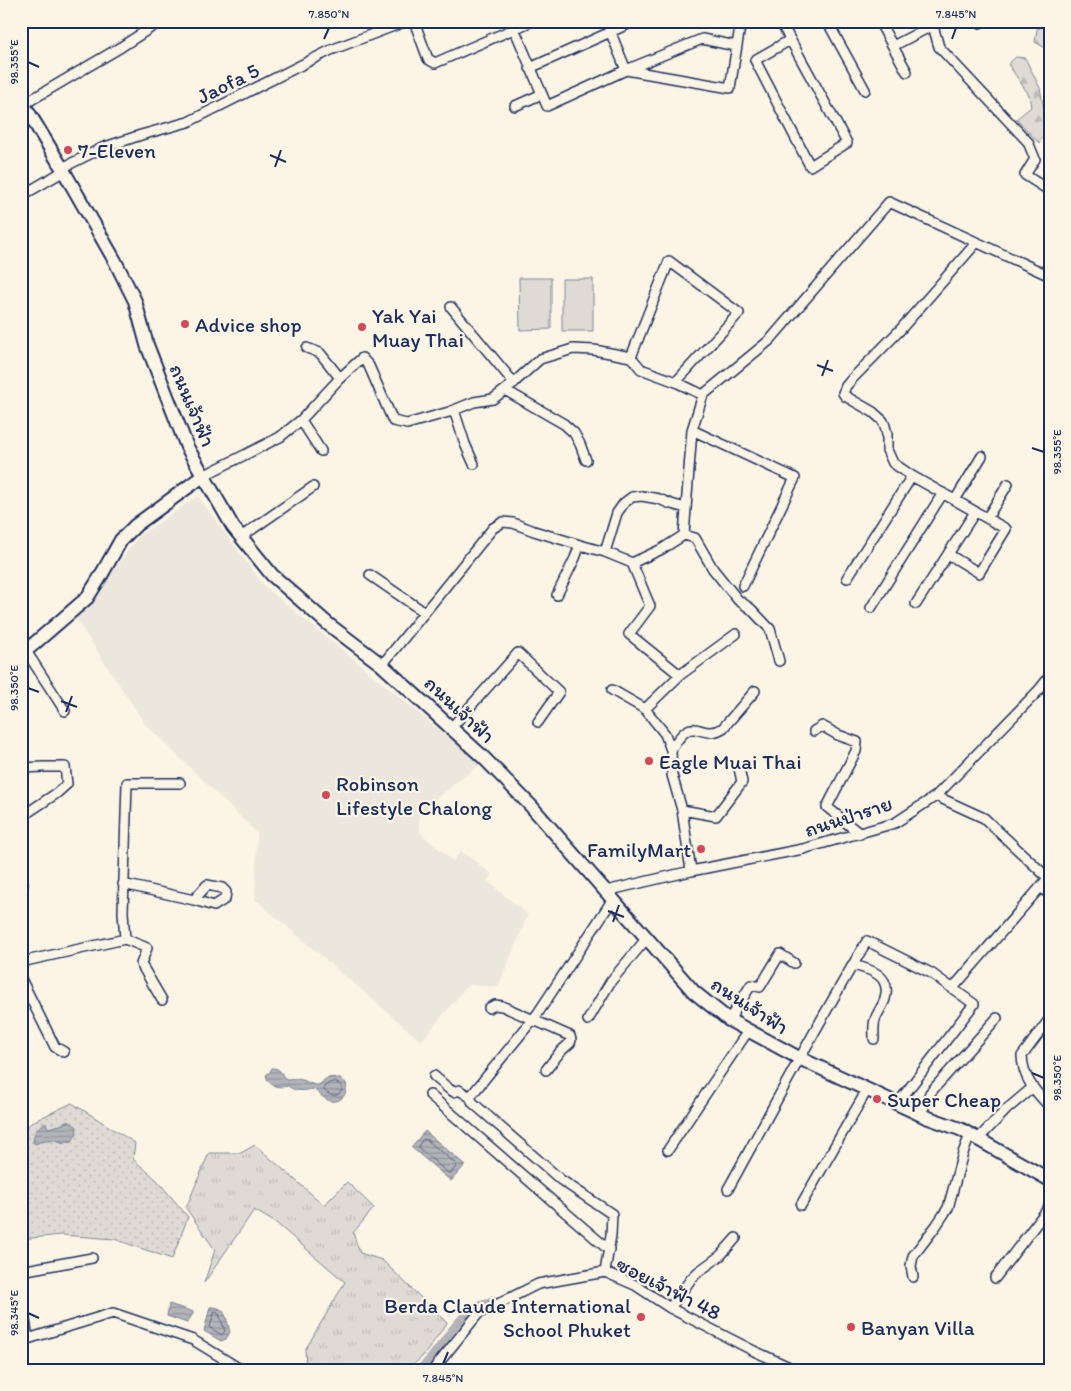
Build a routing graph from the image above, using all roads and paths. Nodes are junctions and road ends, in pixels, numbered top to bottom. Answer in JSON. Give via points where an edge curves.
{"nodes":[{"id":1,"x":161,"y":21,"type":"edge"},
{"id":2,"x":406,"y":21,"type":"edge"},
{"id":3,"x":414,"y":21,"type":"edge"},
{"id":4,"x":532,"y":21,"type":"edge"},
{"id":5,"x":606,"y":21,"type":"edge"},
{"id":6,"x":635,"y":21,"type":"edge"},
{"id":7,"x":741,"y":21,"type":"edge"},
{"id":8,"x":780,"y":21,"type":"edge"},
{"id":9,"x":826,"y":21,"type":"edge"},
{"id":10,"x":879,"y":21,"type":"edge"},
{"id":11,"x":934,"y":23,"type":"edge"},
{"id":12,"x":512,"y":25,"type":"edge"},
{"id":13,"x":611,"y":32,"type":"junction"},
{"id":14,"x":790,"y":40,"type":"junction"},
{"id":15,"x":736,"y":46,"type":"junction"},
{"id":16,"x":893,"y":46,"type":"junction"},
{"id":17,"x":530,"y":68,"type":"junction"},
{"id":18,"x":626,"y":70,"type":"junction"},
{"id":19,"x":907,"y":72,"type":"dead end"},
{"id":20,"x":865,"y":90,"type":"dead end"},
{"id":21,"x":542,"y":94,"type":"junction"},
{"id":22,"x":22,"y":102,"type":"edge"},
{"id":23,"x":515,"y":106,"type":"dead end"},
{"id":24,"x":63,"y":169,"type":"junction"},
{"id":25,"x":1050,"y":191,"type":"edge"},
{"id":26,"x":21,"y":196,"type":"edge"},
{"id":27,"x":977,"y":242,"type":"junction"},
{"id":28,"x":1050,"y":276,"type":"edge"},
{"id":29,"x":451,"y":307,"type":"dead end"},
{"id":30,"x":307,"y":348,"type":"dead end"},
{"id":31,"x":631,"y":357,"type":"junction"},
{"id":32,"x":340,"y":378,"type":"junction"},
{"id":33,"x":676,"y":382,"type":"junction"},
{"id":34,"x":514,"y":383,"type":"junction"},
{"id":35,"x":505,"y":390,"type":"junction"},
{"id":36,"x":703,"y":395,"type":"junction"},
{"id":37,"x":454,"y":410,"type":"junction"},
{"id":38,"x":301,"y":420,"type":"junction"},
{"id":39,"x":692,"y":430,"type":"junction"},
{"id":40,"x":321,"y":451,"type":"dead end"},
{"id":41,"x":982,"y":456,"type":"dead end"},
{"id":42,"x":586,"y":460,"type":"dead end"},
{"id":43,"x":474,"y":464,"type":"dead end"},
{"id":44,"x":203,"y":476,"type":"junction"},
{"id":45,"x":912,"y":476,"type":"junction"},
{"id":46,"x":1008,"y":484,"type":"dead end"},
{"id":47,"x":312,"y":487,"type":"dead end"},
{"id":48,"x":943,"y":493,"type":"junction"},
{"id":49,"x":955,"y":500,"type":"junction"},
{"id":50,"x":686,"y":508,"type":"junction"},
{"id":51,"x":975,"y":512,"type":"junction"},
{"id":52,"x":986,"y":518,"type":"junction"},
{"id":53,"x":684,"y":535,"type":"junction"},
{"id":54,"x":241,"y":537,"type":"junction"},
{"id":55,"x":580,"y":545,"type":"junction"},
{"id":56,"x":605,"y":552,"type":"junction"},
{"id":57,"x":948,"y":554,"type":"junction"},
{"id":58,"x":632,"y":563,"type":"junction"},
{"id":59,"x":370,"y":575,"type":"dead end"},
{"id":60,"x":847,"y":578,"type":"dead end"},
{"id":61,"x":743,"y":586,"type":"dead end"},
{"id":62,"x":557,"y":595,"type":"dead end"},
{"id":63,"x":916,"y":604,"type":"dead end"},
{"id":64,"x":871,"y":608,"type":"dead end"},
{"id":65,"x":424,"y":612,"type":"junction"},
{"id":66,"x":736,"y":634,"type":"dead end"},
{"id":67,"x":24,"y":653,"type":"edge"},
{"id":68,"x":779,"y":662,"type":"dead end"},
{"id":69,"x":382,"y":665,"type":"junction"},
{"id":70,"x":680,"y":675,"type":"junction"},
{"id":71,"x":1050,"y":676,"type":"edge"},
{"id":72,"x":612,"y":690,"type":"dead end"},
{"id":73,"x":755,"y":691,"type":"dead end"},
{"id":74,"x":645,"y":709,"type":"junction"},
{"id":75,"x":65,"y":711,"type":"dead end"},
{"id":76,"x":538,"y":722,"type":"dead end"},
{"id":77,"x":452,"y":728,"type":"junction"},
{"id":78,"x":814,"y":731,"type":"dead end"},
{"id":79,"x":671,"y":750,"type":"junction"},
{"id":80,"x":21,"y":768,"type":"edge"},
{"id":81,"x":740,"y":768,"type":"dead end"},
{"id":82,"x":180,"y":783,"type":"dead end"},
{"id":83,"x":936,"y":796,"type":"junction"},
{"id":84,"x":682,"y":810,"type":"junction"},
{"id":85,"x":27,"y":813,"type":"dead end"},
{"id":86,"x":860,"y":834,"type":"junction"},
{"id":87,"x":691,"y":871,"type":"junction"},
{"id":88,"x":1049,"y":877,"type":"edge"},
{"id":89,"x":123,"y":884,"type":"junction"},
{"id":90,"x":1041,"y":887,"type":"junction"},
{"id":91,"x":609,"y":895,"type":"junction"},
{"id":92,"x":1050,"y":895,"type":"edge"},
{"id":93,"x":194,"y":900,"type":"dead end"},
{"id":94,"x":647,"y":938,"type":"junction"},
{"id":95,"x":125,"y":939,"type":"junction"},
{"id":96,"x":21,"y":962,"type":"edge"},
{"id":97,"x":794,"y":963,"type":"dead end"},
{"id":98,"x":852,"y":965,"type":"junction"},
{"id":99,"x":21,"y":978,"type":"edge"},
{"id":100,"x":954,"y":988,"type":"junction"},
{"id":101,"x":162,"y":1000,"type":"dead end"},
{"id":102,"x":489,"y":1008,"type":"dead end"},
{"id":103,"x":997,"y":1018,"type":"dead end"},
{"id":104,"x":533,"y":1019,"type":"junction"},
{"id":105,"x":588,"y":1020,"type":"dead end"},
{"id":106,"x":729,"y":1020,"type":"junction"},
{"id":107,"x":1048,"y":1021,"type":"dead end"},
{"id":108,"x":748,"y":1031,"type":"junction"},
{"id":109,"x":874,"y":1040,"type":"dead end"},
{"id":110,"x":64,"y":1052,"type":"dead end"},
{"id":111,"x":799,"y":1058,"type":"junction"},
{"id":112,"x":546,"y":1070,"type":"dead end"},
{"id":113,"x":434,"y":1076,"type":"dead end"},
{"id":114,"x":1032,"y":1088,"type":"junction"},
{"id":115,"x":867,"y":1090,"type":"junction"},
{"id":116,"x":430,"y":1095,"type":"dead end"},
{"id":117,"x":470,"y":1097,"type":"junction"},
{"id":118,"x":898,"y":1103,"type":"junction"},
{"id":119,"x":1050,"y":1106,"type":"edge"},
{"id":120,"x":921,"y":1114,"type":"junction"},
{"id":121,"x":974,"y":1137,"type":"junction"},
{"id":122,"x":668,"y":1150,"type":"dead end"},
{"id":123,"x":1050,"y":1180,"type":"edge"},
{"id":124,"x":728,"y":1189,"type":"dead end"},
{"id":125,"x":801,"y":1205,"type":"dead end"},
{"id":126,"x":1050,"y":1206,"type":"edge"},
{"id":127,"x":736,"y":1238,"type":"dead end"},
{"id":128,"x":608,"y":1250,"type":"junction"},
{"id":129,"x":92,"y":1258,"type":"dead end"},
{"id":130,"x":21,"y":1271,"type":"edge"},
{"id":131,"x":605,"y":1272,"type":"junction"},
{"id":132,"x":913,"y":1277,"type":"dead end"},
{"id":133,"x":995,"y":1278,"type":"dead end"},
{"id":134,"x":21,"y":1295,"type":"edge"},
{"id":135,"x":670,"y":1308,"type":"junction"},
{"id":136,"x":24,"y":1340,"type":"edge"},
{"id":137,"x":242,"y":1370,"type":"edge"},
{"id":138,"x":433,"y":1370,"type":"edge"},
{"id":139,"x":796,"y":1370,"type":"edge"}],
"edges":[{"from":1,"to":22,"type":"street"},
{"from":2,"to":24,"type":"street","name":"Jaofa 5","via":[[331,50],[188,122],[102,148]]},
{"from":3,"to":12,"type":"street","via":[[428,59],[435,63]]},
{"from":4,"to":12,"type":"street"},
{"from":5,"to":13,"type":"street"},
{"from":6,"to":13,"type":"street"},
{"from":7,"to":15,"type":"street"},
{"from":8,"to":14,"type":"street"},
{"from":9,"to":20,"type":"street"},
{"from":10,"to":16,"type":"street"},
{"from":11,"to":16,"type":"street"},
{"from":11,"to":25,"type":"street","via":[[939,47],[1028,142],[1035,160],[1025,175]]},
{"from":12,"to":17,"type":"street"},
{"from":13,"to":17,"type":"street"},
{"from":13,"to":18,"type":"street"},
{"from":14,"to":14,"type":"street","via":[[846,143],[810,166],[755,60]]},
{"from":15,"to":18,"type":"street","via":[[702,39]]},
{"from":15,"to":18,"type":"street","via":[[730,88]]},
{"from":16,"to":19,"type":"street"},
{"from":17,"to":21,"type":"street"},
{"from":18,"to":21,"type":"street","via":[[547,106]]},
{"from":21,"to":23,"type":"street"},
{"from":22,"to":24,"type":"main road","name":"ถนนเจ้าฟ้า"},
{"from":24,"to":26,"type":"street","name":"Jaofa 5"},
{"from":24,"to":44,"type":"main road","name":"ถนนเจ้าฟ้า","via":[[135,301],[146,346],[187,446]]},
{"from":27,"to":28,"type":"street"},
{"from":27,"to":36,"type":"street","via":[[889,202],[770,340]]},
{"from":27,"to":45,"type":"street","via":[[852,379],[843,393],[883,421],[893,463]]},
{"from":29,"to":34,"type":"street"},
{"from":30,"to":32,"type":"street","via":[[320,353]]},
{"from":31,"to":33,"type":"street","via":[[641,369]]},
{"from":31,"to":33,"type":"street","via":[[669,261],[739,312]]},
{"from":31,"to":34,"type":"street","via":[[573,348],[540,359]]},
{"from":32,"to":37,"type":"street","via":[[362,358],[369,366],[393,421],[407,424]]},
{"from":32,"to":38,"type":"street"},
{"from":33,"to":36,"type":"street"},
{"from":34,"to":35,"type":"street"},
{"from":35,"to":37,"type":"street","via":[[493,398]]},
{"from":35,"to":42,"type":"street","via":[[564,424],[574,433]]},
{"from":36,"to":39,"type":"street"},
{"from":37,"to":43,"type":"street"},
{"from":38,"to":40,"type":"street"},
{"from":38,"to":44,"type":"street","via":[[280,438]]},
{"from":39,"to":50,"type":"street"},
{"from":39,"to":61,"type":"street","via":[[795,478]]},
{"from":41,"to":49,"type":"street"},
{"from":44,"to":54,"type":"main road","name":"ถนนเจ้าฟ้า"},
{"from":44,"to":67,"type":"main road","via":[[136,525],[121,540],[87,598]]},
{"from":45,"to":48,"type":"street"},
{"from":45,"to":60,"type":"street"},
{"from":46,"to":52,"type":"street"},
{"from":47,"to":54,"type":"street"},
{"from":48,"to":49,"type":"street"},
{"from":48,"to":64,"type":"street"},
{"from":49,"to":51,"type":"street"},
{"from":50,"to":53,"type":"street"},
{"from":50,"to":56,"type":"street","via":[[659,499],[632,497],[617,513]]},
{"from":51,"to":52,"type":"street"},
{"from":51,"to":57,"type":"street"},
{"from":52,"to":57,"type":"street","via":[[1006,529],[979,574]]},
{"from":53,"to":58,"type":"street","via":[[662,550]]},
{"from":53,"to":68,"type":"street","via":[[695,538],[713,569],[738,600],[770,629]]},
{"from":54,"to":69,"type":"main road","name":"ถนนเจ้าฟ้า","via":[[272,575]]},
{"from":55,"to":56,"type":"street"},
{"from":55,"to":62,"type":"street"},
{"from":55,"to":65,"type":"street","via":[[503,522],[493,528]]},
{"from":56,"to":58,"type":"street"},
{"from":57,"to":63,"type":"street"},
{"from":58,"to":70,"type":"street","via":[[650,606],[629,634]]},
{"from":59,"to":65,"type":"street"},
{"from":65,"to":69,"type":"street"},
{"from":66,"to":70,"type":"street"},
{"from":67,"to":75,"type":"street"},
{"from":69,"to":77,"type":"main road","name":"ถนนเจ้าฟ้า"},
{"from":70,"to":74,"type":"street"},
{"from":71,"to":83,"type":"street","name":"ถนนป่าราย"},
{"from":72,"to":74,"type":"street"},
{"from":73,"to":79,"type":"street","via":[[724,728],[717,732],[688,729]]},
{"from":74,"to":79,"type":"street","via":[[665,734]]},
{"from":76,"to":77,"type":"street","via":[[558,692],[518,653]]},
{"from":77,"to":91,"type":"main road","name":"ถนนเจ้าฟ้า","via":[[531,806]]},
{"from":78,"to":86,"type":"street","via":[[822,726],[857,742],[856,751],[827,807]]},
{"from":79,"to":84,"type":"street","via":[[672,775]]},
{"from":80,"to":85,"type":"street","via":[[65,767],[67,784]]},
{"from":81,"to":84,"type":"street","via":[[742,782],[716,816]]},
{"from":82,"to":89,"type":"street","via":[[127,783]]},
{"from":83,"to":86,"type":"street","name":"ถนนป่าราย","via":[[895,823]]},
{"from":83,"to":88,"type":"street","via":[[984,818]]},
{"from":84,"to":87,"type":"street"},
{"from":86,"to":87,"type":"street","name":"ถนนป่าราย"},
{"from":87,"to":91,"type":"street","name":"ถนนป่าราย"},
{"from":88,"to":90,"type":"street"},
{"from":89,"to":93,"type":"street"},
{"from":89,"to":95,"type":"street"},
{"from":90,"to":92,"type":"street"},
{"from":90,"to":100,"type":"street"},
{"from":91,"to":94,"type":"main road","name":"ถนนเจ้าฟ้า"},
{"from":91,"to":104,"type":"street"},
{"from":94,"to":105,"type":"street","via":[[611,980]]},
{"from":94,"to":106,"type":"main road","name":"ถนนเจ้าฟ้า","via":[[694,992]]},
{"from":95,"to":96,"type":"street"},
{"from":95,"to":101,"type":"street","via":[[147,948],[141,964]]},
{"from":97,"to":106,"type":"street","via":[[780,954],[760,986],[751,985]]},
{"from":98,"to":100,"type":"street","via":[[867,941]]},
{"from":98,"to":109,"type":"street","via":[[875,972],[884,982],[885,998],[875,1020]]},
{"from":98,"to":111,"type":"street"},
{"from":99,"to":110,"type":"street","via":[[55,1047]]},
{"from":100,"to":118,"type":"street","via":[[974,1004]]},
{"from":102,"to":104,"type":"street","via":[[502,1006]]},
{"from":103,"to":120,"type":"street","via":[[930,1093]]},
{"from":104,"to":112,"type":"street","via":[[571,1038]]},
{"from":104,"to":117,"type":"street"},
{"from":106,"to":108,"type":"main road","name":"ถนนเจ้าฟ้า"},
{"from":107,"to":114,"type":"street","via":[[1022,1056],[1023,1068]]},
{"from":108,"to":111,"type":"main road","name":"ถนนเจ้าฟ้า"},
{"from":108,"to":122,"type":"street"},
{"from":111,"to":115,"type":"main road","name":"ถนนเจ้าฟ้า"},
{"from":111,"to":124,"type":"street"},
{"from":113,"to":117,"type":"street","via":[[454,1092],[459,1090]]},
{"from":114,"to":119,"type":"street"},
{"from":114,"to":121,"type":"street"},
{"from":115,"to":118,"type":"main road","name":"ถนนเจ้าฟ้า"},
{"from":115,"to":125,"type":"street"},
{"from":116,"to":128,"type":"street"},
{"from":117,"to":128,"type":"street","via":[[561,1180],[612,1214]]},
{"from":118,"to":120,"type":"main road","name":"ถนนเจ้าฟ้า"},
{"from":120,"to":121,"type":"main road","name":"ถนนเจ้าฟ้า"},
{"from":121,"to":123,"type":"main road","name":"ถนนเจ้าฟ้า"},
{"from":121,"to":132,"type":"street","via":[[963,1153],[948,1208],[913,1256]]},
{"from":126,"to":133,"type":"street"},
{"from":127,"to":135,"type":"street","via":[[720,1256],[691,1279]]},
{"from":128,"to":131,"type":"street"},
{"from":129,"to":130,"type":"street"},
{"from":131,"to":135,"type":"street","name":"ซอยเจ้าฟ้า 48","via":[[635,1285]]},
{"from":131,"to":138,"type":"street","name":"ซอยเจ้าฟ้า 48","via":[[538,1284],[478,1314]]},
{"from":134,"to":136,"type":"street"},
{"from":135,"to":139,"type":"street","name":"ซอยเจ้าฟ้า 48"},
{"from":136,"to":137,"type":"street","via":[[113,1313],[193,1340]]}]}
